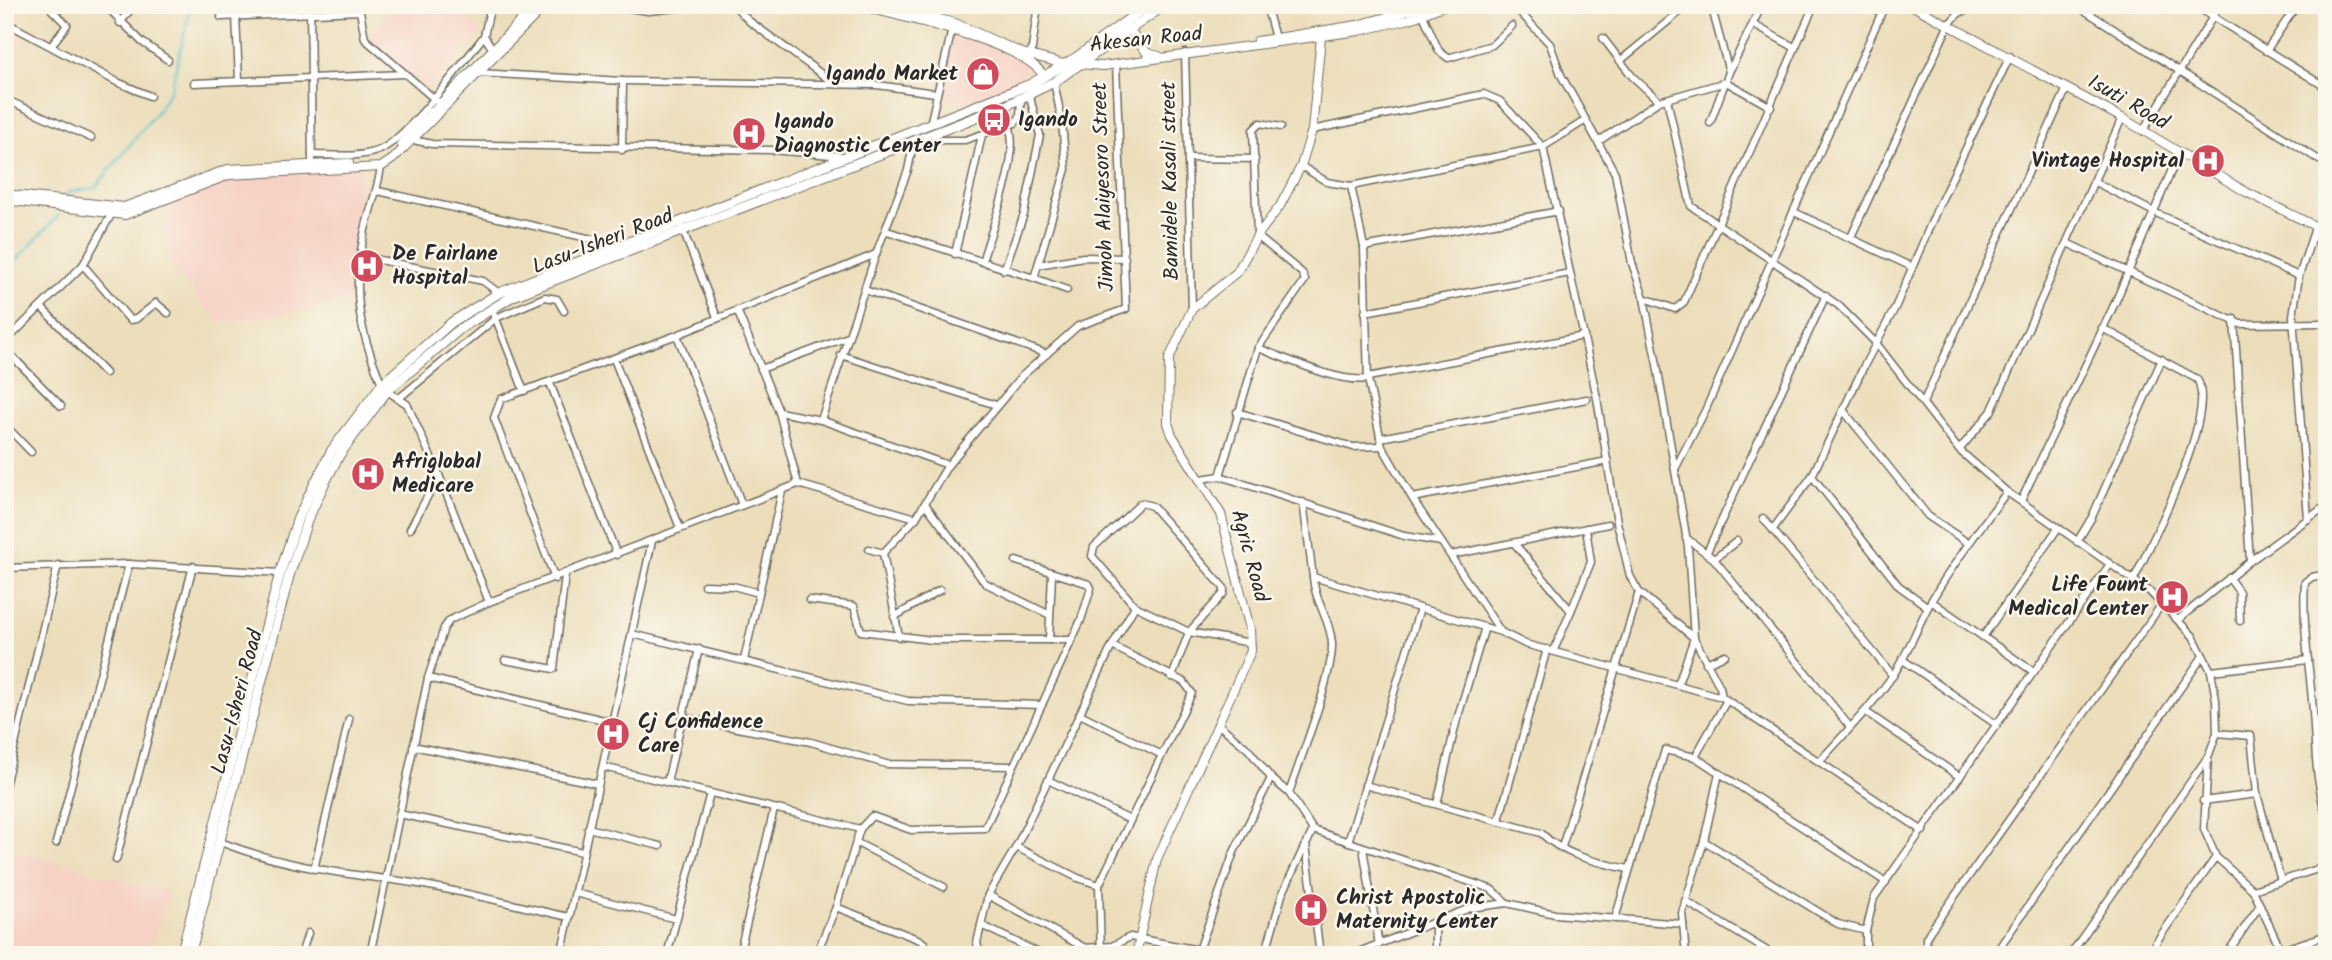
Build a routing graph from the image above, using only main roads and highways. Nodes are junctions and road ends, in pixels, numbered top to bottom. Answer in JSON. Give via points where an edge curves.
{"nodes":[{"id":1,"x":1165,"y":5,"type":"edge"},
{"id":2,"x":1141,"y":7,"type":"edge"},
{"id":3,"x":682,"y":225,"type":"junction"},
{"id":4,"x":384,"y":387,"type":"junction"},
{"id":5,"x":181,"y":955,"type":"edge"},
{"id":6,"x":190,"y":955,"type":"edge"}],
"edges":[{"from":1,"to":3,"type":"main road","name":"Lasu-Isheri Road","via":[[1054,82],[1025,96],[915,143]]},
{"from":2,"to":3,"type":"main road","name":"Lasu-Isheri Road","via":[[1064,64],[1011,93]]},
{"from":3,"to":4,"type":"main road","name":"Lasu-Isheri Road","via":[[491,307]]},
{"from":3,"to":4,"type":"main road","name":"Lasu-Isheri Road","via":[[499,293],[452,322]]},
{"from":4,"to":5,"type":"main road","name":"Lasu-Isheri Road","via":[[332,450],[298,518]]},
{"from":4,"to":6,"type":"main road","name":"Lasu-Isheri Road","via":[[340,454],[307,521]]}]}
